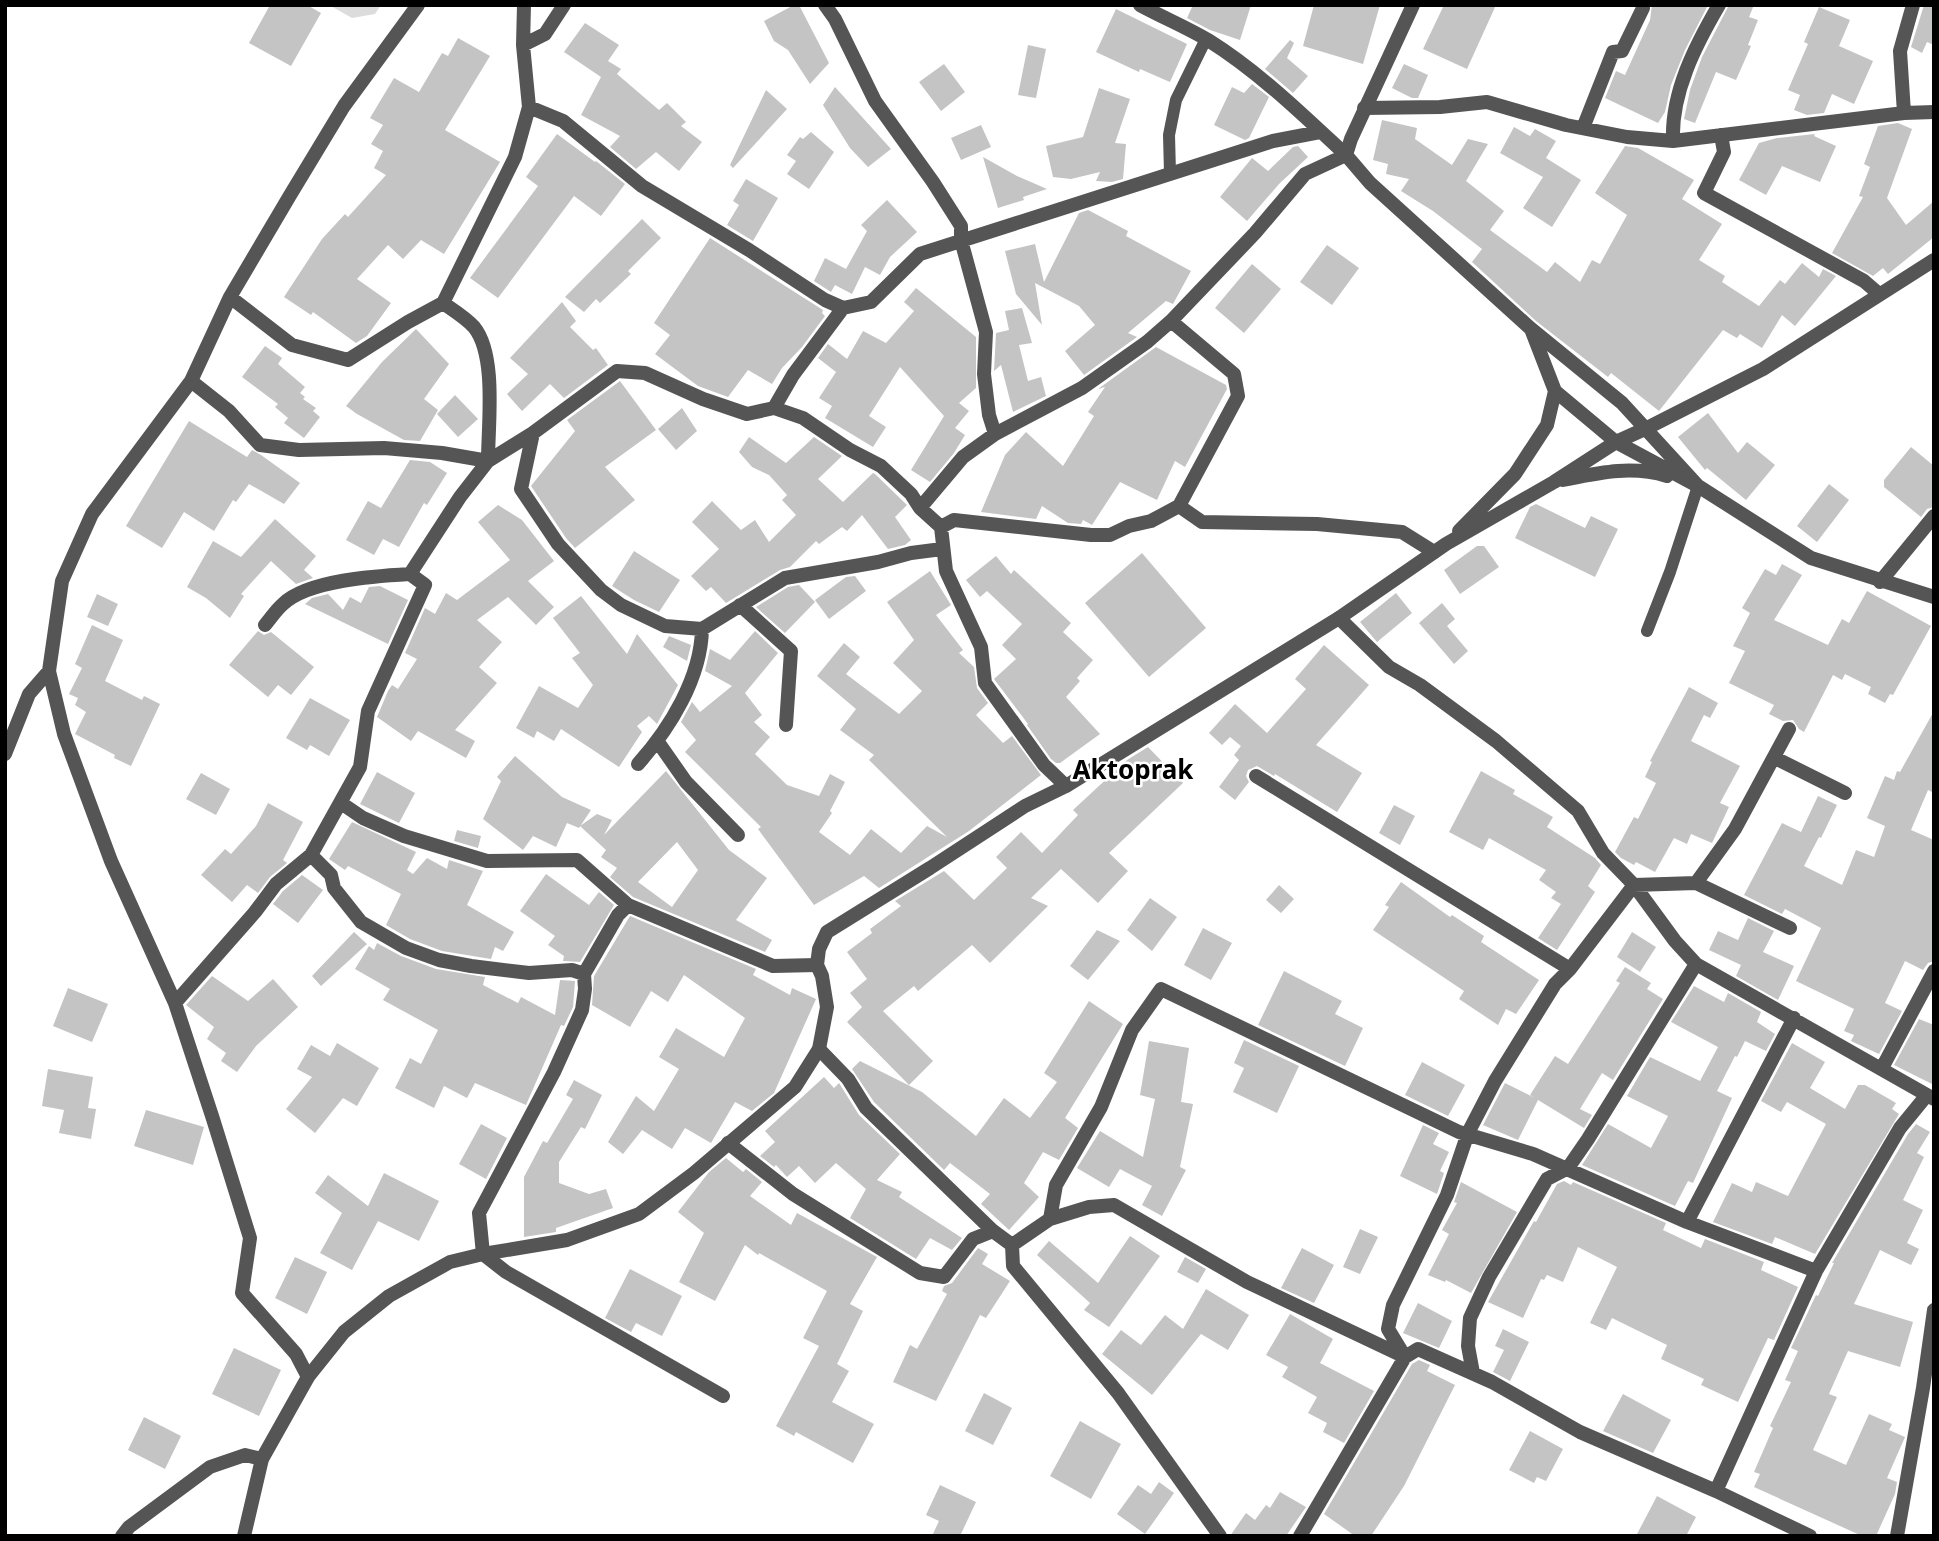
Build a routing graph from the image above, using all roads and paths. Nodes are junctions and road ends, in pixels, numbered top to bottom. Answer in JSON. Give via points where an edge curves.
{"nodes":[{"id":1,"x":418,"y":5,"type":"edge"},
{"id":2,"x":524,"y":5,"type":"edge"},
{"id":3,"x":564,"y":5,"type":"edge"},
{"id":4,"x":825,"y":5,"type":"edge"},
{"id":5,"x":1140,"y":5,"type":"edge"},
{"id":6,"x":1413,"y":5,"type":"edge"},
{"id":7,"x":1719,"y":5,"type":"edge"},
{"id":8,"x":1913,"y":5,"type":"edge"},
{"id":9,"x":1643,"y":8,"type":"dead end"},
{"id":10,"x":1206,"y":39,"type":"junction"},
{"id":11,"x":523,"y":45,"type":"junction"},
{"id":12,"x":529,"y":107,"type":"junction"},
{"id":13,"x":1364,"y":108,"type":"junction"},
{"id":14,"x":1934,"y":112,"type":"edge"},
{"id":15,"x":1904,"y":113,"type":"junction"},
{"id":16,"x":1583,"y":128,"type":"junction"},
{"id":17,"x":1320,"y":132,"type":"junction"},
{"id":18,"x":1721,"y":135,"type":"junction"},
{"id":19,"x":1673,"y":141,"type":"junction"},
{"id":20,"x":1346,"y":155,"type":"junction"},
{"id":21,"x":1170,"y":173,"type":"junction"},
{"id":22,"x":961,"y":240,"type":"junction"},
{"id":23,"x":1934,"y":260,"type":"edge"},
{"id":24,"x":1879,"y":294,"type":"junction"},
{"id":25,"x":230,"y":297,"type":"junction"},
{"id":26,"x":443,"y":303,"type":"junction"},
{"id":27,"x":843,"y":308,"type":"junction"},
{"id":28,"x":1171,"y":321,"type":"junction"},
{"id":29,"x":1530,"y":328,"type":"junction"},
{"id":30,"x":191,"y":381,"type":"junction"},
{"id":31,"x":1555,"y":391,"type":"junction"},
{"id":32,"x":774,"y":408,"type":"junction"},
{"id":33,"x":1647,"y":428,"type":"junction"},
{"id":34,"x":533,"y":433,"type":"junction"},
{"id":35,"x":995,"y":434,"type":"junction"},
{"id":36,"x":1616,"y":442,"type":"junction"},
{"id":37,"x":488,"y":461,"type":"junction"},
{"id":38,"x":1554,"y":482,"type":"junction"},
{"id":39,"x":1698,"y":486,"type":"junction"},
{"id":40,"x":1179,"y":506,"type":"junction"},
{"id":41,"x":920,"y":508,"type":"junction"},
{"id":42,"x":1934,"y":516,"type":"edge"},
{"id":43,"x":940,"y":527,"type":"junction"},
{"id":44,"x":1440,"y":548,"type":"junction"},
{"id":45,"x":942,"y":549,"type":"junction"},
{"id":46,"x":410,"y":574,"type":"junction"},
{"id":47,"x":1880,"y":582,"type":"junction"},
{"id":48,"x":1934,"y":597,"type":"edge"},
{"id":49,"x":740,"y":605,"type":"junction"},
{"id":50,"x":1339,"y":618,"type":"junction"},
{"id":51,"x":265,"y":625,"type":"dead end"},
{"id":52,"x":702,"y":629,"type":"junction"},
{"id":53,"x":1647,"y":631,"type":"dead end"},
{"id":54,"x":49,"y":671,"type":"junction"},
{"id":55,"x":786,"y":725,"type":"dead end"},
{"id":56,"x":1789,"y":729,"type":"dead end"},
{"id":57,"x":658,"y":742,"type":"junction"},
{"id":58,"x":5,"y":754,"type":"edge"},
{"id":59,"x":1775,"y":758,"type":"junction"},
{"id":60,"x":638,"y":764,"type":"dead end"},
{"id":61,"x":1256,"y":776,"type":"dead end"},
{"id":62,"x":1066,"y":786,"type":"junction"},
{"id":63,"x":1845,"y":793,"type":"dead end"},
{"id":64,"x":341,"y":803,"type":"junction"},
{"id":65,"x":738,"y":835,"type":"dead end"},
{"id":66,"x":311,"y":855,"type":"junction"},
{"id":67,"x":1696,"y":883,"type":"junction"},
{"id":68,"x":1634,"y":885,"type":"junction"},
{"id":69,"x":628,"y":905,"type":"junction"},
{"id":70,"x":1790,"y":928,"type":"dead end"},
{"id":71,"x":1696,"y":964,"type":"junction"},
{"id":72,"x":817,"y":965,"type":"junction"},
{"id":73,"x":1570,"y":969,"type":"junction"},
{"id":74,"x":1934,"y":971,"type":"edge"},
{"id":75,"x":584,"y":974,"type":"junction"},
{"id":76,"x":175,"y":1003,"type":"junction"},
{"id":77,"x":1794,"y":1018,"type":"junction"},
{"id":78,"x":819,"y":1049,"type":"junction"},
{"id":79,"x":1882,"y":1068,"type":"junction"},
{"id":80,"x":1931,"y":1097,"type":"edge"},
{"id":81,"x":1468,"y":1133,"type":"junction"},
{"id":82,"x":728,"y":1143,"type":"junction"},
{"id":83,"x":1568,"y":1168,"type":"junction"},
{"id":84,"x":1050,"y":1219,"type":"junction"},
{"id":85,"x":1687,"y":1222,"type":"junction"},
{"id":86,"x":993,"y":1231,"type":"junction"},
{"id":87,"x":1012,"y":1245,"type":"junction"},
{"id":88,"x":483,"y":1254,"type":"junction"},
{"id":89,"x":1816,"y":1271,"type":"junction"},
{"id":90,"x":1934,"y":1310,"type":"edge"},
{"id":91,"x":1405,"y":1357,"type":"junction"},
{"id":92,"x":1473,"y":1373,"type":"junction"},
{"id":93,"x":308,"y":1377,"type":"junction"},
{"id":94,"x":723,"y":1396,"type":"dead end"},
{"id":95,"x":262,"y":1459,"type":"junction"},
{"id":96,"x":1716,"y":1491,"type":"junction"},
{"id":97,"x":122,"y":1536,"type":"edge"},
{"id":98,"x":244,"y":1536,"type":"edge"},
{"id":99,"x":1220,"y":1536,"type":"edge"},
{"id":100,"x":1300,"y":1536,"type":"edge"},
{"id":101,"x":1810,"y":1536,"type":"edge"},
{"id":102,"x":1897,"y":1536,"type":"edge"}],
"edges":[{"from":1,"to":25,"type":"street","via":[[344,106]]},
{"from":2,"to":11,"type":"street"},
{"from":3,"to":11,"type":"street","via":[[545,34]]},
{"from":4,"to":22,"type":"street","via":[[875,101],[961,226]]},
{"from":5,"to":10,"type":"street"},
{"from":6,"to":13,"type":"street"},
{"from":7,"to":19,"type":"street","via":[[1681,81]]},
{"from":8,"to":15,"type":"street","via":[[1900,51]]},
{"from":9,"to":16,"type":"street","via":[[1622,51],[1614,52]]},
{"from":10,"to":17,"type":"street","via":[[1278,92]]},
{"from":10,"to":21,"type":"lane","via":[[1177,100],[1168,135]]},
{"from":11,"to":12,"type":"street"},
{"from":12,"to":26,"type":"street","via":[[515,158]]},
{"from":12,"to":27,"type":"street","via":[[563,121],[642,186]]},
{"from":13,"to":16,"type":"street","via":[[1487,102]]},
{"from":13,"to":20,"type":"street"},
{"from":14,"to":15,"type":"street"},
{"from":15,"to":18,"type":"street"},
{"from":16,"to":19,"type":"street"},
{"from":17,"to":20,"type":"street"},
{"from":17,"to":21,"type":"street","via":[[1273,141]]},
{"from":18,"to":19,"type":"street"},
{"from":18,"to":24,"type":"street","via":[[1724,152],[1704,193],[1864,281]]},
{"from":20,"to":28,"type":"street","via":[[1305,174]]},
{"from":20,"to":29,"type":"street","via":[[1370,183]]},
{"from":21,"to":22,"type":"street"},
{"from":22,"to":27,"type":"street","via":[[920,254],[871,302]]},
{"from":22,"to":35,"type":"street","via":[[986,332],[984,374]]},
{"from":23,"to":24,"type":"street"},
{"from":24,"to":33,"type":"street","via":[[1763,369]]},
{"from":25,"to":26,"type":"street","via":[[292,345],[348,360]]},
{"from":25,"to":30,"type":"street"},
{"from":26,"to":37,"type":"street","via":[[474,327],[485,348]]},
{"from":27,"to":32,"type":"street","via":[[793,374]]},
{"from":28,"to":35,"type":"street","via":[[1082,388]]},
{"from":28,"to":40,"type":"street","via":[[1234,374],[1238,396]]},
{"from":29,"to":31,"type":"street"},
{"from":29,"to":33,"type":"street"},
{"from":30,"to":37,"type":"street","via":[[229,411],[260,445],[299,450],[396,449]]},
{"from":30,"to":54,"type":"street","via":[[92,514],[62,581]]},
{"from":31,"to":36,"type":"street"},
{"from":31,"to":44,"type":"street","via":[[1547,425],[1515,474]]},
{"from":32,"to":34,"type":"street","via":[[747,414],[645,373],[617,371]]},
{"from":32,"to":41,"type":"street","via":[[803,418],[881,466]]},
{"from":33,"to":36,"type":"street"},
{"from":33,"to":39,"type":"street"},
{"from":34,"to":37,"type":"street"},
{"from":34,"to":52,"type":"street","via":[[521,489],[558,544],[621,606],[665,626]]},
{"from":35,"to":41,"type":"street","via":[[963,457]]},
{"from":36,"to":38,"type":"street"},
{"from":36,"to":39,"type":"street"},
{"from":37,"to":46,"type":"street"},
{"from":38,"to":39,"type":"street","via":[[1638,470]]},
{"from":38,"to":44,"type":"street"},
{"from":39,"to":47,"type":"street","via":[[1811,558]]},
{"from":39,"to":53,"type":"lane"},
{"from":40,"to":43,"type":"street","via":[[1110,535],[954,520]]},
{"from":40,"to":44,"type":"street","via":[[1202,522],[1317,524],[1402,532]]},
{"from":41,"to":43,"type":"street"},
{"from":42,"to":47,"type":"street"},
{"from":43,"to":45,"type":"street"},
{"from":44,"to":50,"type":"street"},
{"from":45,"to":49,"type":"street","via":[[785,578]]},
{"from":45,"to":62,"type":"street","via":[[946,571],[981,647],[985,683],[1044,765]]},
{"from":46,"to":51,"type":"street","via":[[311,587],[284,602]]},
{"from":46,"to":64,"type":"street","via":[[425,585],[369,711],[360,767]]},
{"from":47,"to":48,"type":"street"},
{"from":49,"to":52,"type":"street"},
{"from":49,"to":55,"type":"street","via":[[792,651]]},
{"from":50,"to":62,"type":"street"},
{"from":50,"to":68,"type":"street","via":[[1389,667],[1496,741],[1578,811],[1603,853]]},
{"from":52,"to":57,"type":"street","via":[[694,673]]},
{"from":54,"to":58,"type":"street","via":[[30,694]]},
{"from":54,"to":76,"type":"street","via":[[64,734],[111,861]]},
{"from":56,"to":59,"type":"street"},
{"from":57,"to":60,"type":"street"},
{"from":57,"to":65,"type":"street","via":[[686,782]]},
{"from":59,"to":63,"type":"street"},
{"from":59,"to":67,"type":"street","via":[[1735,829]]},
{"from":61,"to":73,"type":"street"},
{"from":62,"to":72,"type":"street","via":[[1025,806],[827,932]]},
{"from":64,"to":66,"type":"street"},
{"from":64,"to":69,"type":"street","via":[[404,836],[487,860],[577,860]]},
{"from":66,"to":75,"type":"street","via":[[361,922],[406,948],[471,966]]},
{"from":66,"to":76,"type":"street","via":[[276,884]]},
{"from":67,"to":68,"type":"street"},
{"from":67,"to":70,"type":"street"},
{"from":68,"to":71,"type":"street"},
{"from":68,"to":73,"type":"street"},
{"from":69,"to":72,"type":"street","via":[[773,966]]},
{"from":69,"to":75,"type":"street"},
{"from":71,"to":77,"type":"street"},
{"from":71,"to":83,"type":"street"},
{"from":72,"to":78,"type":"street","via":[[827,1007]]},
{"from":73,"to":81,"type":"street","via":[[1548,995]]},
{"from":74,"to":79,"type":"street"},
{"from":75,"to":88,"type":"street","via":[[582,1010],[479,1213]]},
{"from":76,"to":93,"type":"street","via":[[250,1238],[242,1293],[296,1354]]},
{"from":77,"to":79,"type":"street"},
{"from":77,"to":85,"type":"street"},
{"from":78,"to":82,"type":"street","via":[[795,1087]]},
{"from":78,"to":86,"type":"street","via":[[848,1079],[866,1108]]},
{"from":79,"to":80,"type":"street"},
{"from":80,"to":89,"type":"street","via":[[1900,1128]]},
{"from":81,"to":83,"type":"street"},
{"from":81,"to":84,"type":"street","via":[[1161,989],[1132,1030],[1101,1107],[1056,1185]]},
{"from":81,"to":91,"type":"street","via":[[1447,1195],[1393,1305],[1388,1329]]},
{"from":82,"to":86,"type":"street","via":[[793,1194],[920,1273],[944,1277],[973,1239]]},
{"from":82,"to":88,"type":"street","via":[[639,1214],[567,1240]]},
{"from":83,"to":85,"type":"street"},
{"from":83,"to":92,"type":"street","via":[[1547,1179],[1470,1318],[1468,1346]]},
{"from":84,"to":87,"type":"street"},
{"from":84,"to":91,"type":"street","via":[[1114,1205],[1247,1282]]},
{"from":85,"to":89,"type":"street"},
{"from":86,"to":87,"type":"street"},
{"from":87,"to":99,"type":"street","via":[[1013,1266],[1118,1393]]},
{"from":88,"to":93,"type":"street","via":[[450,1262],[389,1296],[344,1332]]},
{"from":88,"to":94,"type":"street","via":[[506,1272]]},
{"from":89,"to":96,"type":"street"},
{"from":90,"to":102,"type":"street"},
{"from":91,"to":92,"type":"street","via":[[1418,1349]]},
{"from":91,"to":100,"type":"street"},
{"from":92,"to":96,"type":"street","via":[[1580,1432]]},
{"from":93,"to":95,"type":"street"},
{"from":95,"to":97,"type":"street","via":[[245,1455],[210,1467]]},
{"from":95,"to":98,"type":"street"},
{"from":96,"to":101,"type":"street"}]}
